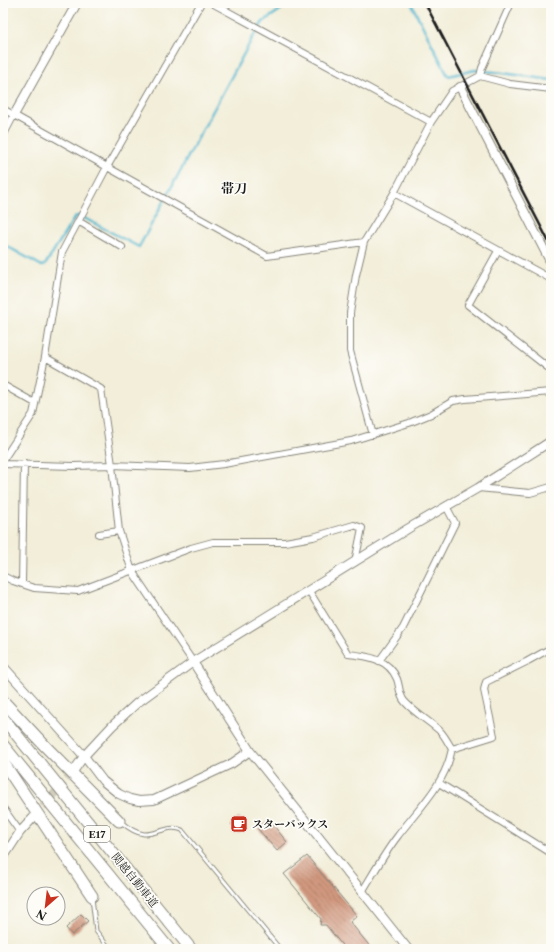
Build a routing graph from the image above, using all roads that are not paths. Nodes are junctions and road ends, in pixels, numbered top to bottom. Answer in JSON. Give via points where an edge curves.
{"nodes":[{"id":1,"x":77,"y":3,"type":"edge"},
{"id":2,"x":201,"y":3,"type":"edge"},
{"id":3,"x":212,"y":3,"type":"edge"},
{"id":4,"x":511,"y":3,"type":"edge"},
{"id":5,"x":481,"y":72,"type":"junction"},
{"id":6,"x":460,"y":87,"type":"junction"},
{"id":7,"x":551,"y":89,"type":"edge"},
{"id":8,"x":3,"y":109,"type":"edge"},
{"id":9,"x":14,"y":115,"type":"junction"},
{"id":10,"x":431,"y":122,"type":"junction"},
{"id":11,"x":3,"y":136,"type":"edge"},
{"id":12,"x":106,"y":166,"type":"junction"},
{"id":13,"x":394,"y":193,"type":"junction"},
{"id":14,"x":78,"y":221,"type":"junction"},
{"id":15,"x":364,"y":242,"type":"junction"},
{"id":16,"x":122,"y":247,"type":"dead end"},
{"id":17,"x":498,"y":251,"type":"junction"},
{"id":18,"x":551,"y":263,"type":"edge"},
{"id":19,"x":551,"y":279,"type":"edge"},
{"id":20,"x":45,"y":357,"type":"junction"},
{"id":21,"x":551,"y":370,"type":"edge"},
{"id":22,"x":3,"y":385,"type":"edge"},
{"id":23,"x":551,"y":392,"type":"edge"},
{"id":24,"x":35,"y":403,"type":"junction"},
{"id":25,"x":373,"y":435,"type":"junction"},
{"id":26,"x":551,"y":441,"type":"edge"},
{"id":27,"x":3,"y":460,"type":"edge"},
{"id":28,"x":3,"y":464,"type":"edge"},
{"id":29,"x":24,"y":464,"type":"junction"},
{"id":30,"x":112,"y":465,"type":"junction"},
{"id":31,"x":551,"y":487,"type":"edge"},
{"id":32,"x":478,"y":488,"type":"junction"},
{"id":33,"x":446,"y":506,"type":"junction"},
{"id":34,"x":120,"y":531,"type":"junction"},
{"id":35,"x":99,"y":534,"type":"dead end"},
{"id":36,"x":355,"y":562,"type":"junction"},
{"id":37,"x":132,"y":571,"type":"junction"},
{"id":38,"x":3,"y":576,"type":"edge"},
{"id":39,"x":22,"y":584,"type":"junction"},
{"id":40,"x":309,"y":591,"type":"junction"},
{"id":41,"x":551,"y":648,"type":"edge"},
{"id":42,"x":379,"y":661,"type":"junction"},
{"id":43,"x":193,"y":662,"type":"junction"},
{"id":44,"x":3,"y":666,"type":"edge"},
{"id":45,"x":3,"y":700,"type":"edge"},
{"id":46,"x":3,"y":718,"type":"edge"},
{"id":47,"x":3,"y":746,"type":"edge"},
{"id":48,"x":452,"y":749,"type":"junction"},
{"id":49,"x":250,"y":751,"type":"junction"},
{"id":50,"x":84,"y":756,"type":"junction"},
{"id":51,"x":3,"y":762,"type":"edge"},
{"id":52,"x":75,"y":769,"type":"tunnel mouth"},
{"id":53,"x":439,"y":783,"type":"junction"},
{"id":54,"x":3,"y":808,"type":"edge"},
{"id":55,"x":33,"y":818,"type":"tunnel mouth"},
{"id":56,"x":119,"y":821,"type":"joint"},
{"id":57,"x":20,"y":832,"type":"junction"},
{"id":58,"x":551,"y":853,"type":"edge"},
{"id":59,"x":3,"y":858,"type":"edge"},
{"id":60,"x":362,"y":892,"type":"junction"},
{"id":61,"x":92,"y":896,"type":"joint"},
{"id":62,"x":110,"y":949,"type":"edge"},
{"id":63,"x":169,"y":949,"type":"edge"},
{"id":64,"x":191,"y":949,"type":"edge"},
{"id":65,"x":280,"y":949,"type":"edge"},
{"id":66,"x":408,"y":949,"type":"edge"}],
"edges":[{"from":1,"to":9,"type":"street"},
{"from":2,"to":12,"type":"street"},
{"from":3,"to":10,"type":"street"},
{"from":4,"to":5,"type":"street"},
{"from":5,"to":6,"type":"street"},
{"from":5,"to":7,"type":"street","via":[[510,84]]},
{"from":6,"to":10,"type":"street","via":[[452,91]]},
{"from":6,"to":18,"type":"street"},
{"from":8,"to":9,"type":"street"},
{"from":9,"to":11,"type":"street"},
{"from":9,"to":12,"type":"street"},
{"from":10,"to":13,"type":"street"},
{"from":12,"to":14,"type":"street"},
{"from":12,"to":15,"type":"street","via":[[267,256]]},
{"from":13,"to":15,"type":"street"},
{"from":13,"to":17,"type":"street"},
{"from":14,"to":16,"type":"street"},
{"from":14,"to":20,"type":"street","via":[[62,252]]},
{"from":15,"to":25,"type":"street","via":[[350,313],[350,351]]},
{"from":17,"to":19,"type":"street"},
{"from":17,"to":21,"type":"street","via":[[468,305]]},
{"from":20,"to":24,"type":"street"},
{"from":20,"to":30,"type":"street","via":[[101,389]]},
{"from":22,"to":24,"type":"street"},
{"from":23,"to":25,"type":"street","via":[[453,401],[431,414]]},
{"from":24,"to":27,"type":"street","via":[[32,414]]},
{"from":25,"to":30,"type":"street","via":[[224,464],[190,468]]},
{"from":26,"to":32,"type":"street"},
{"from":28,"to":29,"type":"street"},
{"from":29,"to":30,"type":"street"},
{"from":29,"to":39,"type":"street"},
{"from":30,"to":34,"type":"street"},
{"from":31,"to":32,"type":"street","via":[[530,493]]},
{"from":32,"to":33,"type":"street"},
{"from":33,"to":36,"type":"street"},
{"from":33,"to":42,"type":"street","via":[[455,523],[403,628]]},
{"from":34,"to":35,"type":"street"},
{"from":34,"to":37,"type":"street"},
{"from":36,"to":37,"type":"street","via":[[362,528],[354,525],[285,542],[213,542]]},
{"from":36,"to":40,"type":"street"},
{"from":37,"to":39,"type":"street","via":[[78,591],[34,588]]},
{"from":37,"to":43,"type":"street"},
{"from":38,"to":39,"type":"street"},
{"from":40,"to":42,"type":"street","via":[[348,654]]},
{"from":40,"to":43,"type":"street"},
{"from":41,"to":48,"type":"street","via":[[486,682],[484,690],[494,736]]},
{"from":42,"to":48,"type":"street","via":[[390,667],[403,701],[441,732]]},
{"from":43,"to":49,"type":"street"},
{"from":43,"to":50,"type":"street","via":[[137,703]]},
{"from":44,"to":50,"type":"street"},
{"from":45,"to":56,"type":"highway"},
{"from":46,"to":64,"type":"highway","name":"関越自動車道","number":"E17"},
{"from":47,"to":63,"type":"highway","name":"関越自動車道","number":"E17"},
{"from":48,"to":53,"type":"street","via":[[448,766]]},
{"from":49,"to":50,"type":"street","via":[[224,767],[154,800],[146,801],[130,799],[109,787]]},
{"from":49,"to":60,"type":"street"},
{"from":50,"to":52,"type":"street"},
{"from":51,"to":61,"type":"highway"},
{"from":53,"to":58,"type":"street"},
{"from":53,"to":60,"type":"street","via":[[426,803],[396,838]]},
{"from":54,"to":57,"type":"street"},
{"from":55,"to":57,"type":"street"},
{"from":56,"to":65,"type":"lane","via":[[144,834],[175,828],[182,830]]},
{"from":57,"to":59,"type":"street"},
{"from":60,"to":66,"type":"street"},
{"from":61,"to":62,"type":"lane","via":[[96,932]]}]}
